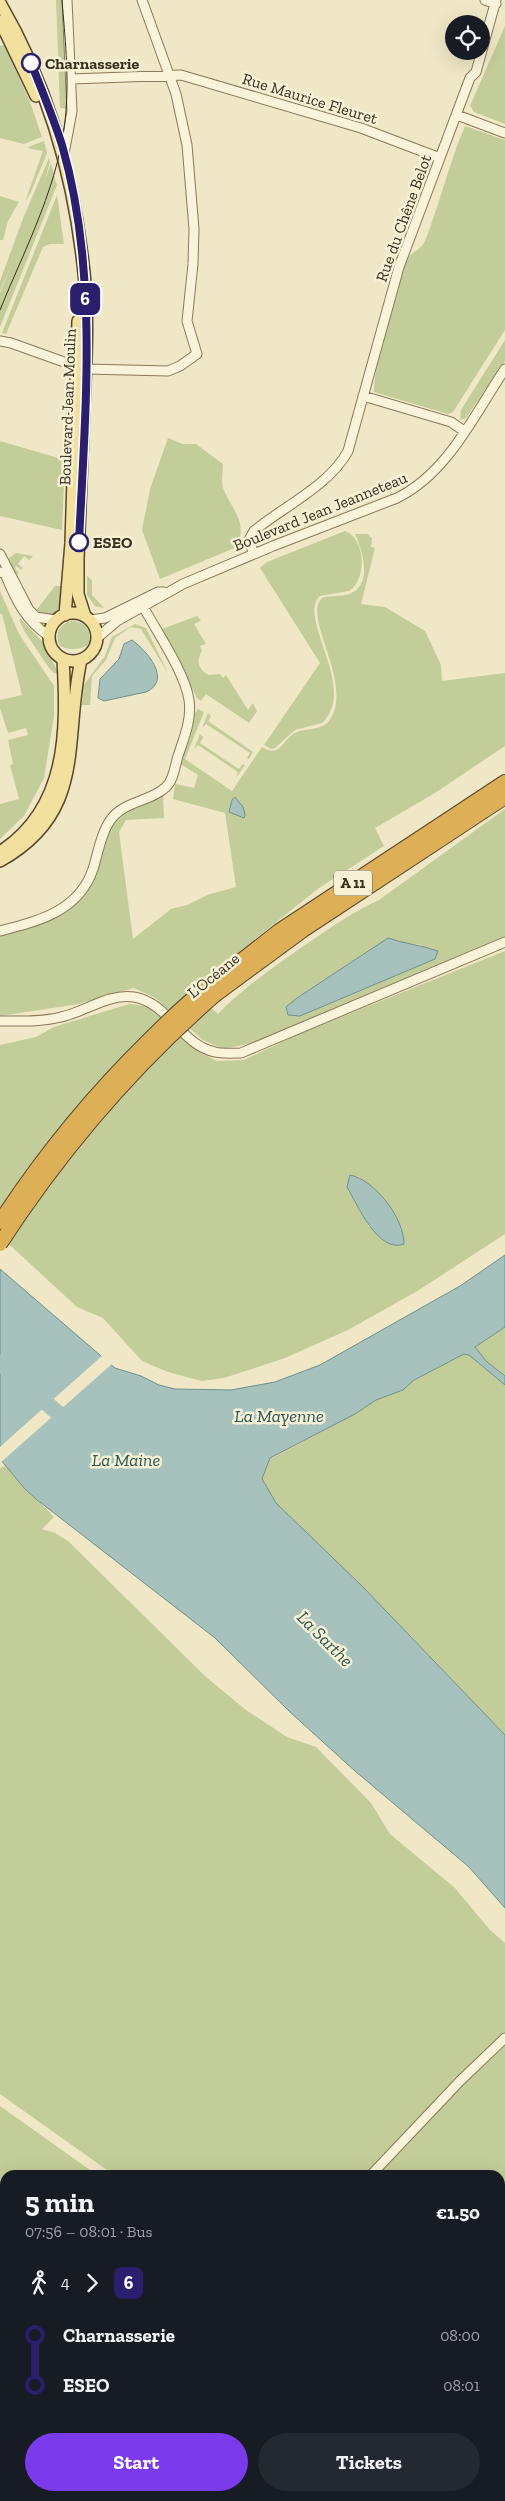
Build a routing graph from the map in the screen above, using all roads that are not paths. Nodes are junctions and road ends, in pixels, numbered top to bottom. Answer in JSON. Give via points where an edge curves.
{"nodes":[{"id":1,"x":67,"y":0,"type":"edge"},
{"id":2,"x":142,"y":0,"type":"edge"},
{"id":3,"x":485,"y":0,"type":"edge"},
{"id":4,"x":496,"y":2,"type":"edge"},
{"id":5,"x":0,"y":3,"type":"edge"},
{"id":6,"x":3,"y":23,"type":"edge"},
{"id":7,"x":169,"y":77,"type":"junction"},
{"id":8,"x":75,"y":79,"type":"junction"},
{"id":9,"x":457,"y":115,"type":"junction"},
{"id":10,"x":505,"y":133,"type":"edge"},
{"id":11,"x":64,"y":154,"type":"junction"},
{"id":12,"x":440,"y":158,"type":"junction"},
{"id":13,"x":0,"y":341,"type":"edge"},
{"id":14,"x":82,"y":368,"type":"junction"},
{"id":15,"x":505,"y":369,"type":"edge"},
{"id":16,"x":363,"y":396,"type":"junction"},
{"id":17,"x":464,"y":431,"type":"junction"},
{"id":18,"x":0,"y":554,"type":"edge"},
{"id":19,"x":253,"y":554,"type":"junction"},
{"id":20,"x":0,"y":572,"type":"edge"},
{"id":21,"x":166,"y":592,"type":"junction"},
{"id":22,"x":144,"y":608,"type":"junction"},
{"id":23,"x":61,"y":617,"type":"junction"},
{"id":24,"x":87,"y":618,"type":"junction"},
{"id":25,"x":49,"y":636,"type":"junction"},
{"id":26,"x":97,"y":638,"type":"junction"},
{"id":27,"x":63,"y":659,"type":"junction"},
{"id":28,"x":81,"y":660,"type":"junction"},
{"id":29,"x":505,"y":782,"type":"edge"},
{"id":30,"x":505,"y":798,"type":"edge"},
{"id":31,"x":0,"y":852,"type":"edge"},
{"id":32,"x":0,"y":861,"type":"edge"},
{"id":33,"x":0,"y":931,"type":"edge"},
{"id":34,"x":505,"y":942,"type":"edge"},
{"id":35,"x":211,"y":991,"type":"junction"},
{"id":36,"x":0,"y":1021,"type":"edge"},
{"id":37,"x":0,"y":1222,"type":"edge"},
{"id":38,"x":0,"y":1244,"type":"edge"},
{"id":39,"x":505,"y":2038,"type":"edge"},
{"id":40,"x":376,"y":2170,"type":"edge"}],
"edges":[{"from":1,"to":8,"type":"street"},
{"from":2,"to":7,"type":"street"},
{"from":3,"to":4,"type":"street"},
{"from":4,"to":9,"type":"street","name":"Rue du Chêne Belot","via":[[476,72],[470,78]]},
{"from":5,"to":6,"type":"main road","name":"Boulevard Jean Moulin"},
{"from":6,"to":11,"type":"main road","name":"Boulevard Jean Moulin","via":[[35,72]]},
{"from":6,"to":14,"type":"main road","name":"Boulevard Jean Moulin","via":[[44,115],[66,184],[76,264]]},
{"from":7,"to":8,"type":"street","name":"Rue Maurice Fleuret"},
{"from":7,"to":12,"type":"street","name":"Rue Maurice Fleuret","via":[[181,75],[288,105]]},
{"from":7,"to":14,"type":"street","via":[[187,145],[193,264],[187,322],[197,354],[168,371]]},
{"from":8,"to":11,"type":"street","via":[[72,123]]},
{"from":9,"to":10,"type":"street"},
{"from":9,"to":12,"type":"street","name":"Rue du Chêne Belot"},
{"from":11,"to":14,"type":"main road","name":"Boulevard Jean Moulin","via":[[77,217],[85,283]]},
{"from":12,"to":16,"type":"street","name":"Rue du Chêne Belot","via":[[399,267]]},
{"from":13,"to":14,"type":"street"},
{"from":14,"to":23,"type":"main road","name":"Boulevard Jean Moulin","via":[[71,543]]},
{"from":14,"to":24,"type":"main road","name":"Boulevard Jean Moulin","via":[[78,594]]},
{"from":15,"to":17,"type":"street","name":"Boulevard Jean Jeanneteau"},
{"from":16,"to":17,"type":"street","via":[[452,422]]},
{"from":16,"to":19,"type":"street","name":"Rue du Chêne Belot","via":[[343,460],[328,477],[254,531],[250,538]]},
{"from":17,"to":19,"type":"street","name":"Boulevard Jean Jeanneteau","via":[[432,474],[416,489]]},
{"from":18,"to":23,"type":"street","via":[[29,610],[36,616]]},
{"from":19,"to":21,"type":"street","name":"Boulevard Jean Jeanneteau"},
{"from":20,"to":25,"type":"street","via":[[5,574],[23,613],[34,627]]},
{"from":21,"to":22,"type":"street","name":"Boulevard Jean Jeanneteau"},
{"from":21,"to":24,"type":"street","name":"Boulevard Jean Jeanneteau","via":[[158,592],[105,618]]},
{"from":22,"to":26,"type":"street","name":"Boulevard Jean Jeanneteau","via":[[117,621]]},
{"from":22,"to":33,"type":"street","via":[[189,700],[188,726],[171,779],[162,790],[114,815],[106,827],[89,879],[72,902],[50,916]]},
{"from":23,"to":24,"type":"main road","via":[[74,613]]},
{"from":23,"to":25,"type":"main road","via":[[51,627]]},
{"from":24,"to":26,"type":"main road"},
{"from":25,"to":27,"type":"main road","via":[[52,650]]},
{"from":26,"to":28,"type":"main road","via":[[93,650]]},
{"from":27,"to":28,"type":"main road"},
{"from":27,"to":31,"type":"main road","via":[[63,736],[55,779],[37,818]]},
{"from":28,"to":32,"type":"main road","via":[[75,690],[70,762],[61,796],[43,826],[25,845]]},
{"from":29,"to":35,"type":"highway","name":"L’Océane","number":"A 11","via":[[286,926]]},
{"from":30,"to":35,"type":"highway","name":"L’Océane","number":"A 11"},
{"from":34,"to":36,"type":"street","via":[[241,1053],[213,1052],[196,1042],[163,1010],[151,1002],[131,996],[62,1017]]},
{"from":35,"to":37,"type":"highway","name":"L’Océane","number":"A 11","bridge":true,"via":[[134,1054],[88,1104],[35,1170]]},
{"from":35,"to":38,"type":"highway","name":"L’Océane","number":"A 11","bridge":true,"via":[[92,1119],[53,1167]]},
{"from":39,"to":40,"type":"street"}]}
